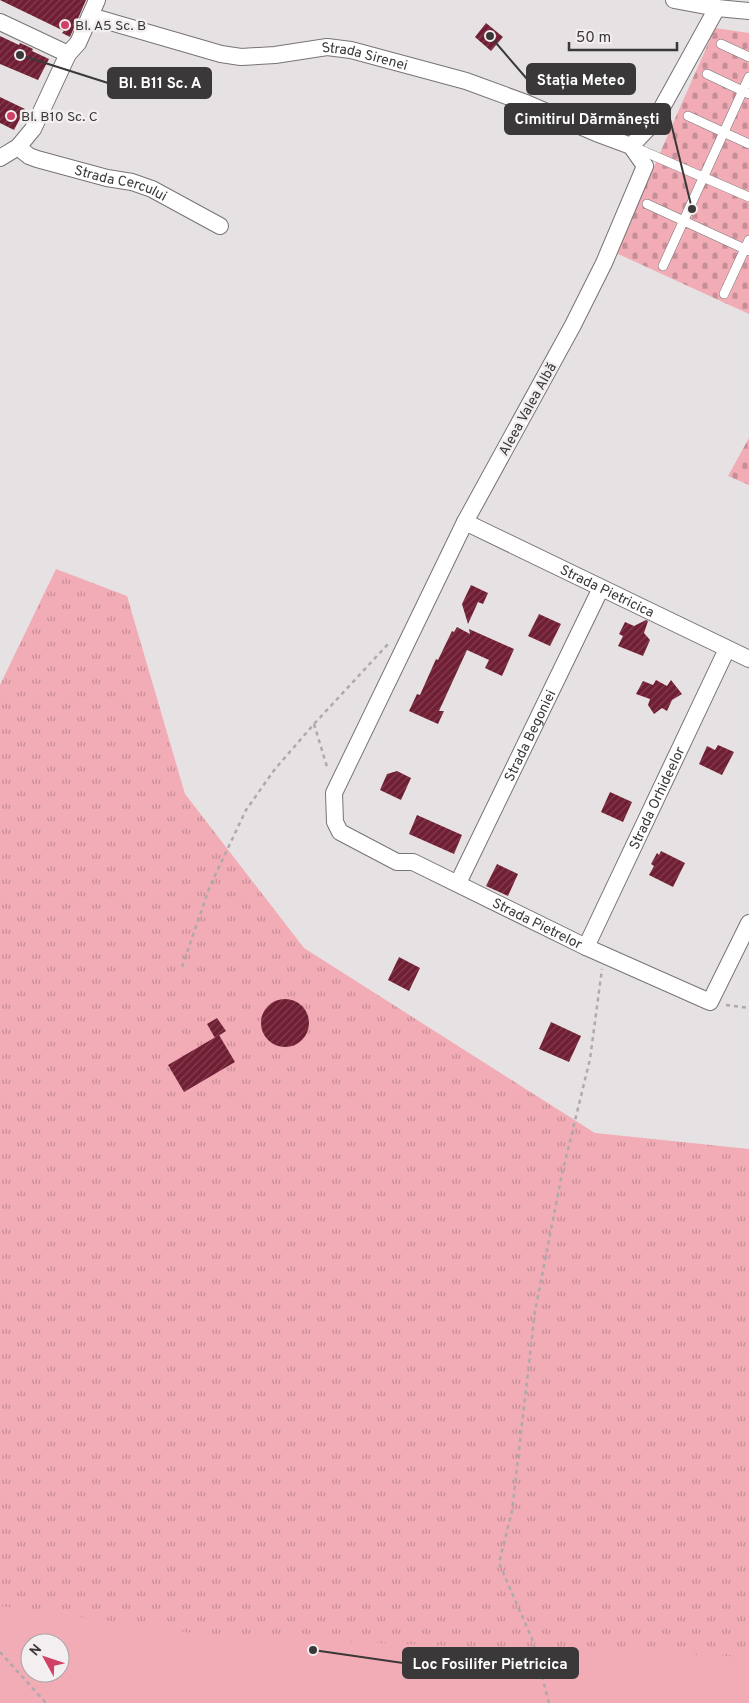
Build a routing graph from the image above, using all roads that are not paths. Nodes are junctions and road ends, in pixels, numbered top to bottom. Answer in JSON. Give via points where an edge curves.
{"nodes":[{"id":1,"x":97,"y":0,"type":"edge"},
{"id":2,"x":674,"y":0,"type":"edge"},
{"id":3,"x":717,"y":8,"type":"junction"},
{"id":4,"x":749,"y":11,"type":"edge"},
{"id":5,"x":90,"y":16,"type":"junction"},
{"id":6,"x":0,"y":22,"type":"edge"},
{"id":7,"x":721,"y":44,"type":"dead end"},
{"id":8,"x":68,"y":54,"type":"junction"},
{"id":9,"x":749,"y":57,"type":"edge"},
{"id":10,"x":707,"y":74,"type":"dead end"},
{"id":11,"x":749,"y":77,"type":"edge"},
{"id":12,"x":746,"y":92,"type":"edge"},
{"id":13,"x":688,"y":116,"type":"dead end"},
{"id":14,"x":724,"y":132,"type":"junction"},
{"id":15,"x":749,"y":144,"type":"edge"},
{"id":16,"x":631,"y":146,"type":"junction"},
{"id":17,"x":18,"y":147,"type":"junction"},
{"id":18,"x":0,"y":158,"type":"edge"},
{"id":19,"x":704,"y":177,"type":"junction"},
{"id":20,"x":749,"y":197,"type":"edge"},
{"id":21,"x":647,"y":204,"type":"dead end"},
{"id":22,"x":683,"y":220,"type":"junction"},
{"id":23,"x":220,"y":226,"type":"dead end"},
{"id":24,"x":748,"y":247,"type":"edge"},
{"id":25,"x":663,"y":266,"type":"dead end"},
{"id":26,"x":724,"y":294,"type":"dead end"},
{"id":27,"x":465,"y":522,"type":"junction"},
{"id":28,"x":601,"y":588,"type":"junction"},
{"id":29,"x":727,"y":649,"type":"junction"},
{"id":30,"x":749,"y":659,"type":"edge"},
{"id":31,"x":335,"y":822,"type":"joint"},
{"id":32,"x":458,"y":883,"type":"junction"},
{"id":33,"x":749,"y":923,"type":"edge"},
{"id":34,"x":586,"y":947,"type":"junction"}],
"edges":[{"from":1,"to":5,"type":"street"},
{"from":2,"to":3,"type":"street"},
{"from":3,"to":4,"type":"street"},
{"from":3,"to":16,"type":"street","via":[[654,122]]},
{"from":5,"to":8,"type":"street","via":[[78,43]]},
{"from":5,"to":16,"type":"street","name":"Strada Sirenei","via":[[234,56],[275,55],[327,47],[351,50],[466,81]]},
{"from":6,"to":8,"type":"street"},
{"from":7,"to":9,"type":"lane"},
{"from":8,"to":17,"type":"street","via":[[33,129]]},
{"from":10,"to":12,"type":"lane"},
{"from":11,"to":12,"type":"lane"},
{"from":12,"to":14,"type":"lane"},
{"from":13,"to":14,"type":"lane"},
{"from":14,"to":15,"type":"lane"},
{"from":14,"to":19,"type":"lane"},
{"from":16,"to":19,"type":"lane"},
{"from":16,"to":27,"type":"street","name":"Aleea Valea Albă","via":[[645,166],[604,263]]},
{"from":17,"to":18,"type":"street"},
{"from":17,"to":23,"type":"street","name":"Strada Cercului","via":[[37,159],[152,189]]},
{"from":19,"to":20,"type":"lane"},
{"from":19,"to":22,"type":"lane"},
{"from":21,"to":22,"type":"lane"},
{"from":22,"to":24,"type":"lane"},
{"from":22,"to":25,"type":"lane"},
{"from":24,"to":26,"type":"lane"},
{"from":27,"to":28,"type":"street","name":"Strada Pietricica"},
{"from":27,"to":31,"type":"street","name":"Aleea Valea Albă","via":[[334,792]]},
{"from":28,"to":29,"type":"street","name":"Strada Pietricica"},
{"from":28,"to":32,"type":"street","name":"Strada Begoniei"},
{"from":29,"to":30,"type":"street","name":"Strada Pietricica"},
{"from":29,"to":34,"type":"street","name":"Strada Orhideelor"},
{"from":31,"to":32,"type":"street","name":"Strada Pietrelor","via":[[340,832],[397,862],[413,862]]},
{"from":32,"to":34,"type":"street","name":"Strada Pietrelor"},
{"from":33,"to":34,"type":"street","name":"Strada Pietrelor","via":[[710,1002]]}]}
